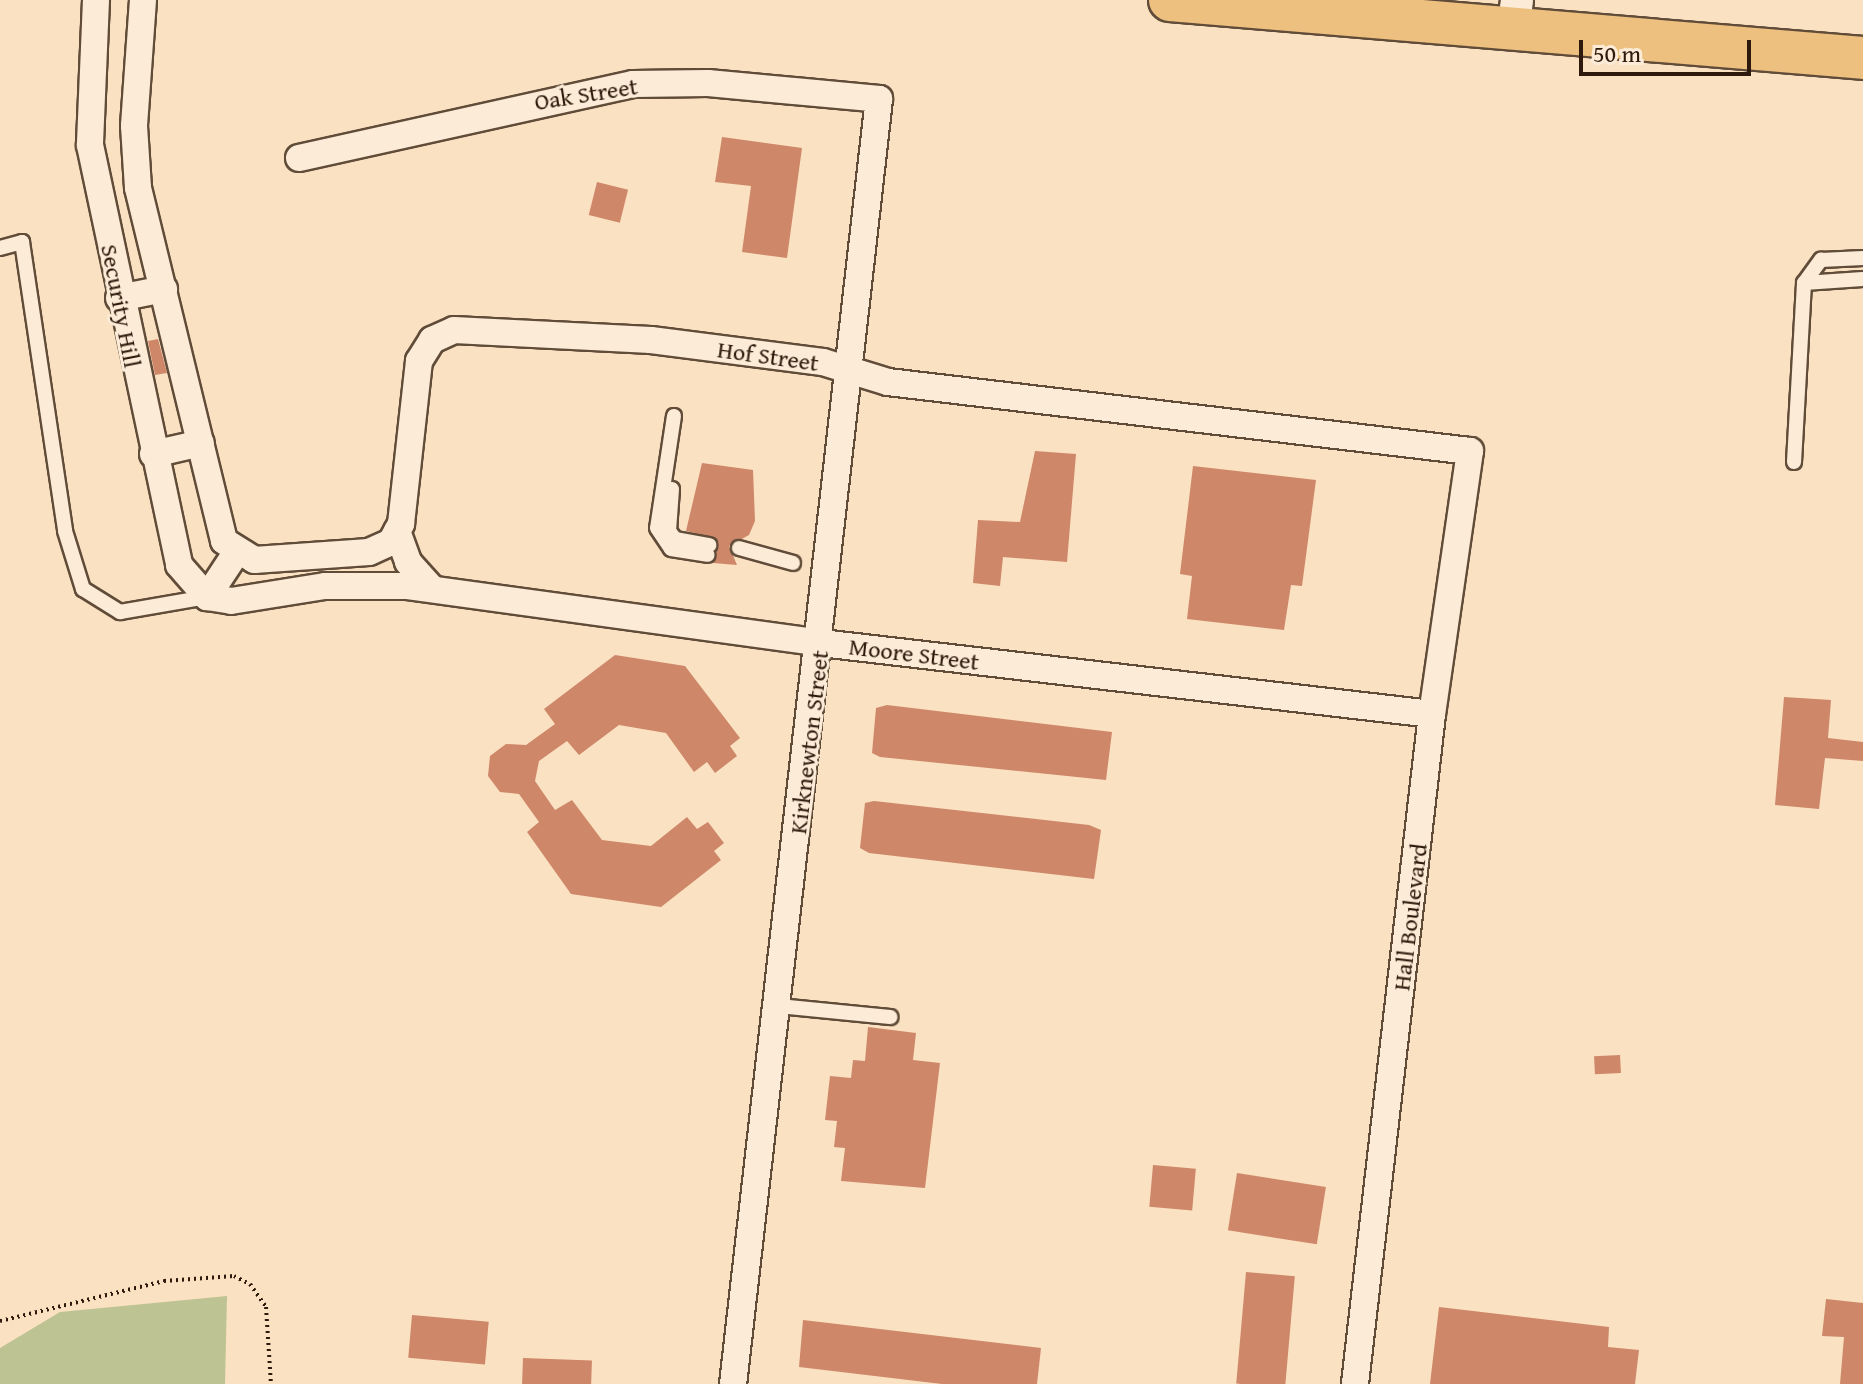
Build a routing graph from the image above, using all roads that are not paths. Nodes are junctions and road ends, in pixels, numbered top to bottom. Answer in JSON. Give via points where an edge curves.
{"nodes":[{"id":1,"x":96,"y":0,"type":"edge"},
{"id":2,"x":143,"y":0,"type":"edge"},
{"id":3,"x":1185,"y":1,"type":"edge"},
{"id":4,"x":1332,"y":7,"type":"edge"},
{"id":5,"x":1426,"y":11,"type":"edge"},
{"id":6,"x":1515,"y":15,"type":"edge"},
{"id":7,"x":1863,"y":58,"type":"edge"},
{"id":8,"x":879,"y":99,"type":"joint"},
{"id":9,"x":299,"y":158,"type":"dead end"},
{"id":10,"x":0,"y":248,"type":"edge"},
{"id":11,"x":1863,"y":258,"type":"edge"},
{"id":12,"x":1863,"y":279,"type":"edge"},
{"id":13,"x":1804,"y":283,"type":"junction"},
{"id":14,"x":164,"y":289,"type":"junction"},
{"id":15,"x":119,"y":298,"type":"junction"},
{"id":16,"x":850,"y":369,"type":"junction"},
{"id":17,"x":678,"y":416,"type":"dead end"},
{"id":18,"x":201,"y":443,"type":"junction"},
{"id":19,"x":1470,"y":451,"type":"joint"},
{"id":20,"x":153,"y":454,"type":"junction"},
{"id":21,"x":1794,"y":462,"type":"dead end"},
{"id":22,"x":397,"y":531,"type":"junction"},
{"id":23,"x":709,"y":550,"type":"dead end"},
{"id":24,"x":236,"y":553,"type":"junction"},
{"id":25,"x":738,"y":553,"type":"dead end"},
{"id":26,"x":793,"y":563,"type":"dead end"},
{"id":27,"x":432,"y":589,"type":"junction"},
{"id":28,"x":207,"y":597,"type":"junction"},
{"id":29,"x":821,"y":643,"type":"junction"},
{"id":30,"x":1432,"y":714,"type":"junction"},
{"id":31,"x":778,"y":1006,"type":"junction"},
{"id":32,"x":890,"y":1017,"type":"dead end"},
{"id":33,"x":733,"y":1384,"type":"edge"},
{"id":34,"x":1355,"y":1384,"type":"edge"}],
"edges":[{"from":1,"to":15,"type":"street","name":"Security Hill","via":[[90,145]]},
{"from":2,"to":14,"type":"street","name":"Security Hill","via":[[137,173]]},
{"from":3,"to":4,"type":"main road"},
{"from":4,"to":5,"type":"main road"},
{"from":5,"to":6,"type":"main road"},
{"from":6,"to":7,"type":"main road"},
{"from":8,"to":9,"type":"street","name":"Oak Street","via":[[708,83],[633,84]]},
{"from":8,"to":16,"type":"street","name":"Kirknewton Street"},
{"from":10,"to":28,"type":"lane","via":[[22,242],[65,531],[83,589],[120,612]]},
{"from":11,"to":13,"type":"lane","via":[[1821,260]]},
{"from":12,"to":13,"type":"lane"},
{"from":13,"to":21,"type":"lane"},
{"from":14,"to":15,"type":"street"},
{"from":14,"to":18,"type":"street","name":"Security Hill"},
{"from":15,"to":20,"type":"street","name":"Security Hill"},
{"from":16,"to":19,"type":"street","name":"Hof Street","via":[[888,382]]},
{"from":16,"to":22,"type":"street","name":"Hof Street","via":[[651,340],[454,330],[432,340],[419,361]]},
{"from":16,"to":29,"type":"street","name":"Kirknewton Street"},
{"from":17,"to":23,"type":"lane","via":[[669,531],[675,539]]},
{"from":18,"to":20,"type":"street"},
{"from":18,"to":24,"type":"street","name":"Security Hill","via":[[224,541]]},
{"from":19,"to":30,"type":"street","name":"Hall Boulevard"},
{"from":20,"to":28,"type":"street","name":"Security Hill","via":[[179,565]]},
{"from":22,"to":24,"type":"street","via":[[369,552],[254,560]]},
{"from":22,"to":27,"type":"street","via":[[408,562]]},
{"from":24,"to":28,"type":"street"},
{"from":25,"to":26,"type":"lane"},
{"from":27,"to":28,"type":"street","name":"Moore Street","via":[[325,586],[231,601]]},
{"from":27,"to":29,"type":"street","name":"Moore Street"},
{"from":29,"to":30,"type":"street","name":"Moore Street"},
{"from":29,"to":31,"type":"street","name":"Kirknewton Street"},
{"from":30,"to":34,"type":"street","name":"Hall Boulevard"},
{"from":31,"to":32,"type":"lane"},
{"from":31,"to":33,"type":"street","name":"Kirknewton Street"}]}
